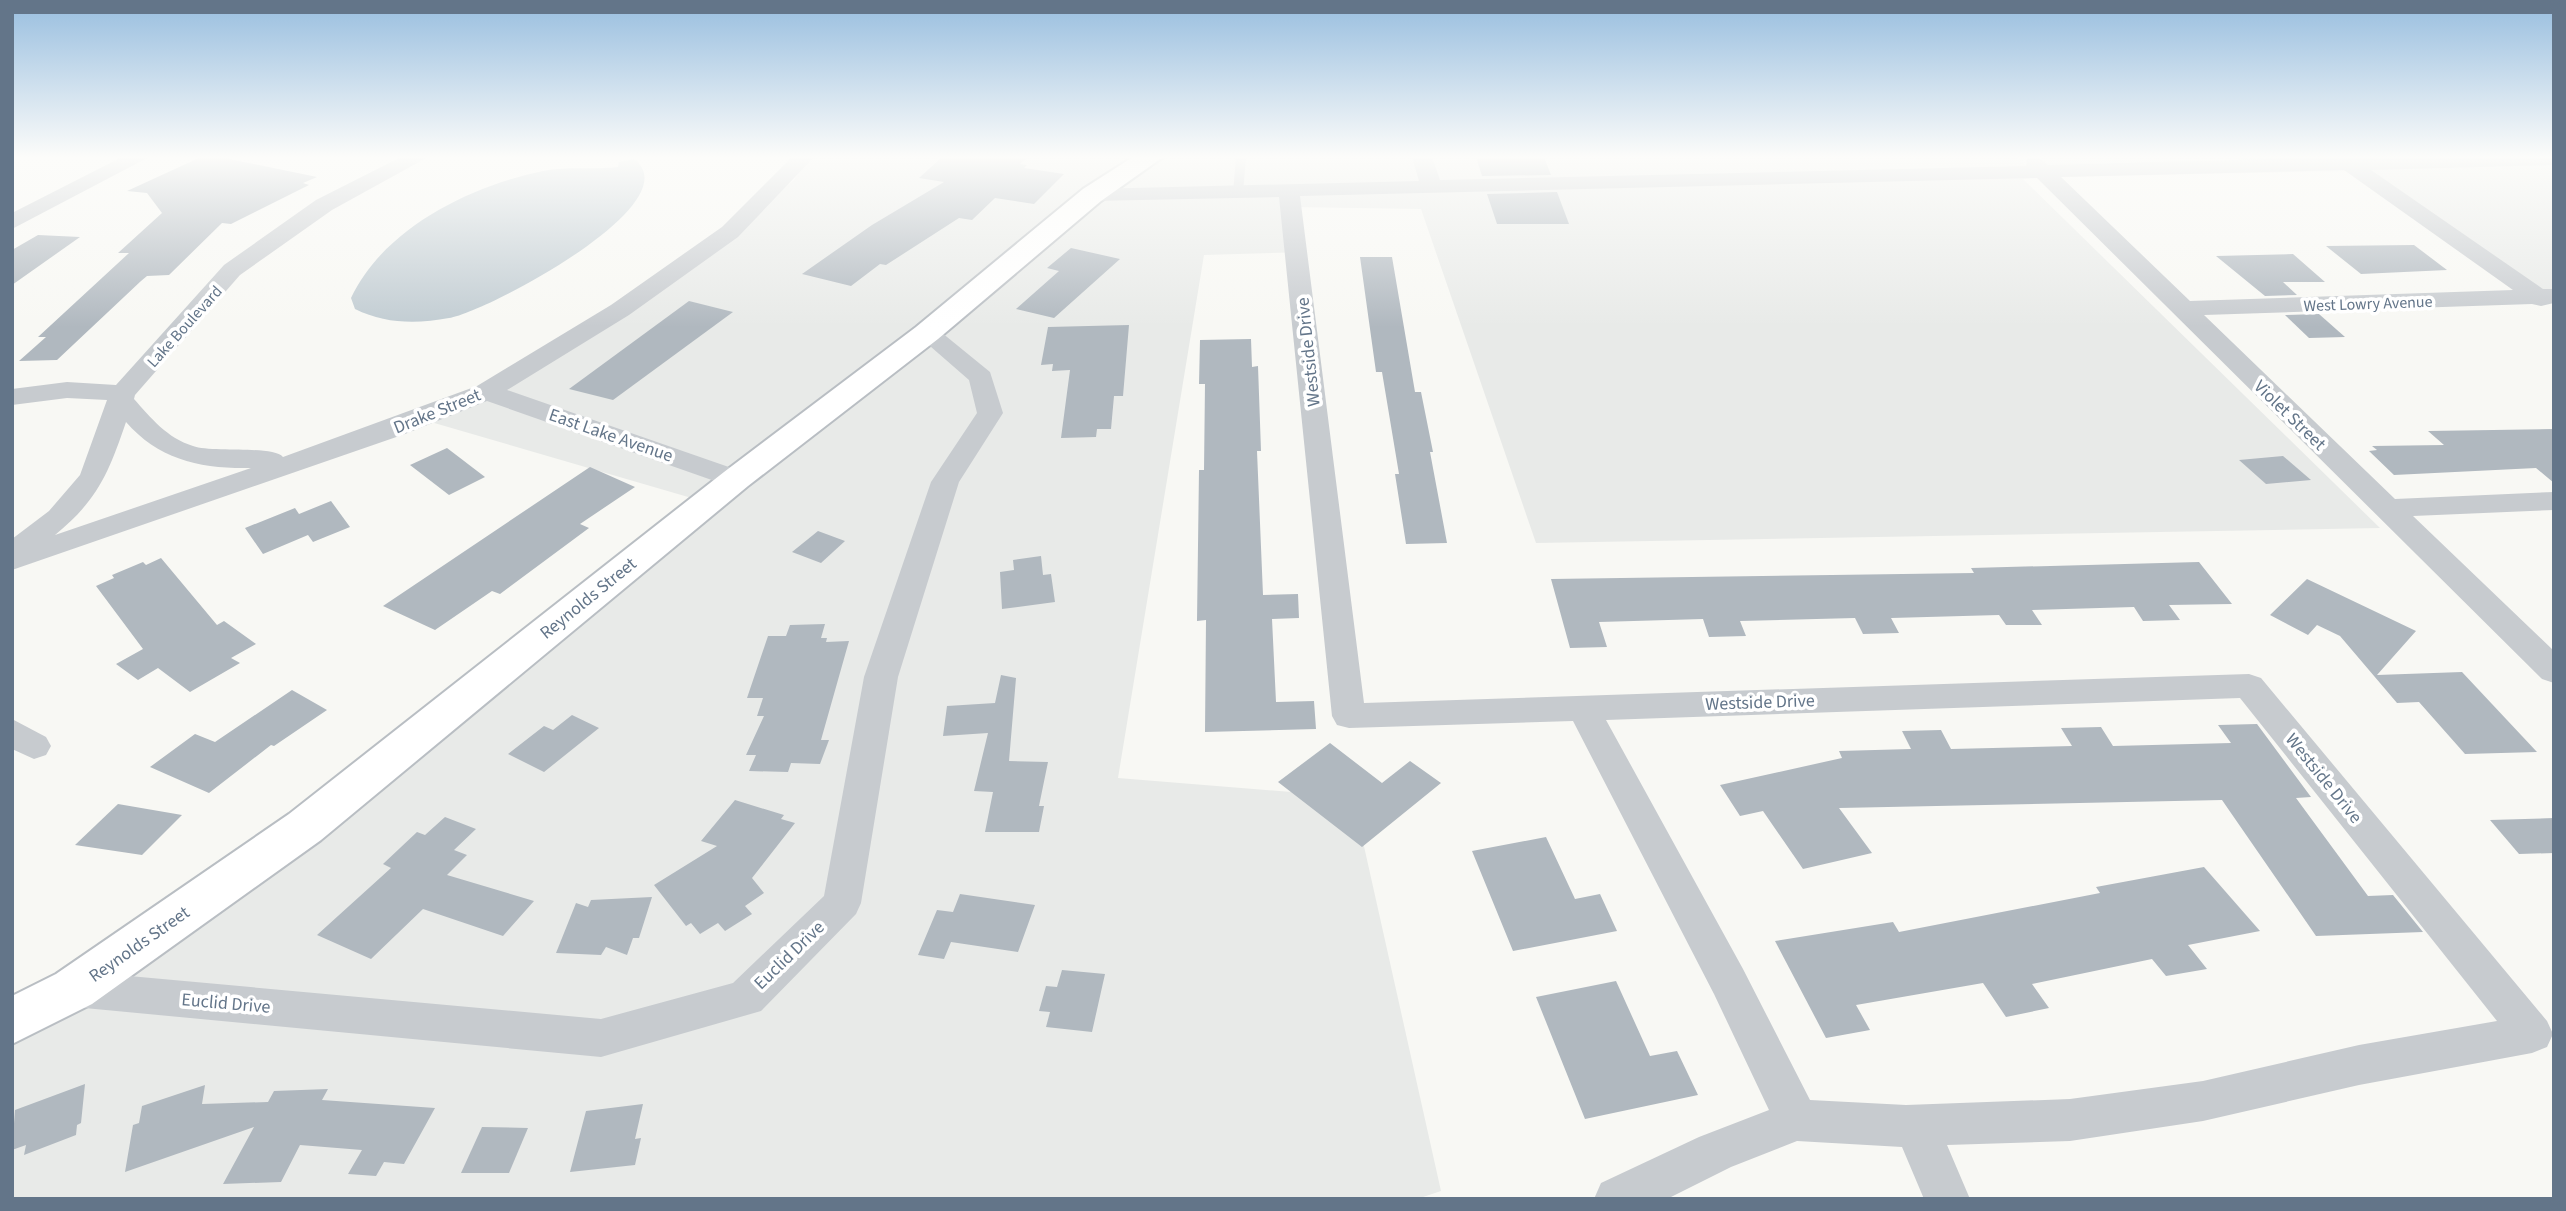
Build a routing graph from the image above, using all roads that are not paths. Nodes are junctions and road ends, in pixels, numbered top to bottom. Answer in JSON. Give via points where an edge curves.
{"nodes":[{"id":1,"x":29,"y":214,"type":"edge"},
{"id":2,"x":312,"y":214,"type":"edge"},
{"id":3,"x":748,"y":214,"type":"edge"},
{"id":4,"x":1070,"y":214,"type":"edge"},
{"id":5,"x":1291,"y":214,"type":"edge"},
{"id":6,"x":2085,"y":214,"type":"edge"},
{"id":7,"x":2421,"y":214,"type":"edge"},
{"id":8,"x":12,"y":222,"type":"edge"},
{"id":9,"x":2548,"y":301,"type":"edge"},
{"id":10,"x":2182,"y":309,"type":"junction"},
{"id":11,"x":927,"y":333,"type":"junction"},
{"id":12,"x":486,"y":392,"type":"junction"},
{"id":13,"x":122,"y":396,"type":"junction"},
{"id":14,"x":12,"y":397,"type":"edge"},
{"id":15,"x":307,"y":457,"type":"junction"},
{"id":16,"x":736,"y":479,"type":"junction"},
{"id":17,"x":2554,"y":501,"type":"edge"},
{"id":18,"x":2386,"y":508,"type":"junction"},
{"id":19,"x":12,"y":553,"type":"edge"},
{"id":20,"x":12,"y":560,"type":"edge"},
{"id":21,"x":2554,"y":671,"type":"edge"},
{"id":22,"x":1583,"y":708,"type":"junction"},
{"id":23,"x":74,"y":989,"type":"junction"},
{"id":24,"x":12,"y":1021,"type":"edge"},
{"id":25,"x":1797,"y":1119,"type":"junction"},
{"id":26,"x":1916,"y":1126,"type":"junction"},
{"id":27,"x":1621,"y":1198,"type":"edge"},
{"id":28,"x":1947,"y":1199,"type":"edge"}],
"edges":[{"from":1,"to":8,"type":"street"},
{"from":2,"to":13,"type":"street","name":"Lake Boulevard","via":[[232,270]]},
{"from":3,"to":12,"type":"street","name":"Drake Street","via":[[730,232],[620,310]]},
{"from":4,"to":11,"type":"main road","name":"Reynolds Street"},
{"from":5,"to":22,"type":"street","name":"Westside Drive","via":[[1349,716]]},
{"from":6,"to":10,"type":"street","name":"Violet Street"},
{"from":7,"to":9,"type":"street"},
{"from":9,"to":10,"type":"street","name":"West Lowry Avenue"},
{"from":10,"to":18,"type":"street","name":"Violet Street"},
{"from":11,"to":16,"type":"main road","name":"Reynolds Street"},
{"from":11,"to":23,"type":"street","name":"Euclid Drive","via":[[981,377],[990,413],[945,482],[881,677],[842,903],[746,998],[601,1038]]},
{"from":12,"to":15,"type":"street","name":"Drake Street"},
{"from":12,"to":16,"type":"street","name":"East Lake Avenue"},
{"from":13,"to":14,"type":"street","via":[[67,390]]},
{"from":13,"to":15,"type":"street","via":[[160,441],[189,453],[230,460]]},
{"from":13,"to":19,"type":"street","name":"Lake Boulevard","via":[[93,477],[59,517]]},
{"from":15,"to":20,"type":"street","name":"Drake Street"},
{"from":16,"to":23,"type":"main road","name":"Reynolds Street","via":[[305,827]]},
{"from":17,"to":18,"type":"street"},
{"from":18,"to":21,"type":"street","name":"Violet Street"},
{"from":22,"to":25,"type":"street"},
{"from":22,"to":26,"type":"street","name":"Westside Drive","via":[[2249,686],[2532,1034],[2359,1065],[2203,1101],[2070,1120]]},
{"from":23,"to":24,"type":"main road","name":"Reynolds Street"},
{"from":25,"to":26,"type":"street"},
{"from":25,"to":27,"type":"street"},
{"from":26,"to":28,"type":"street"}]}
